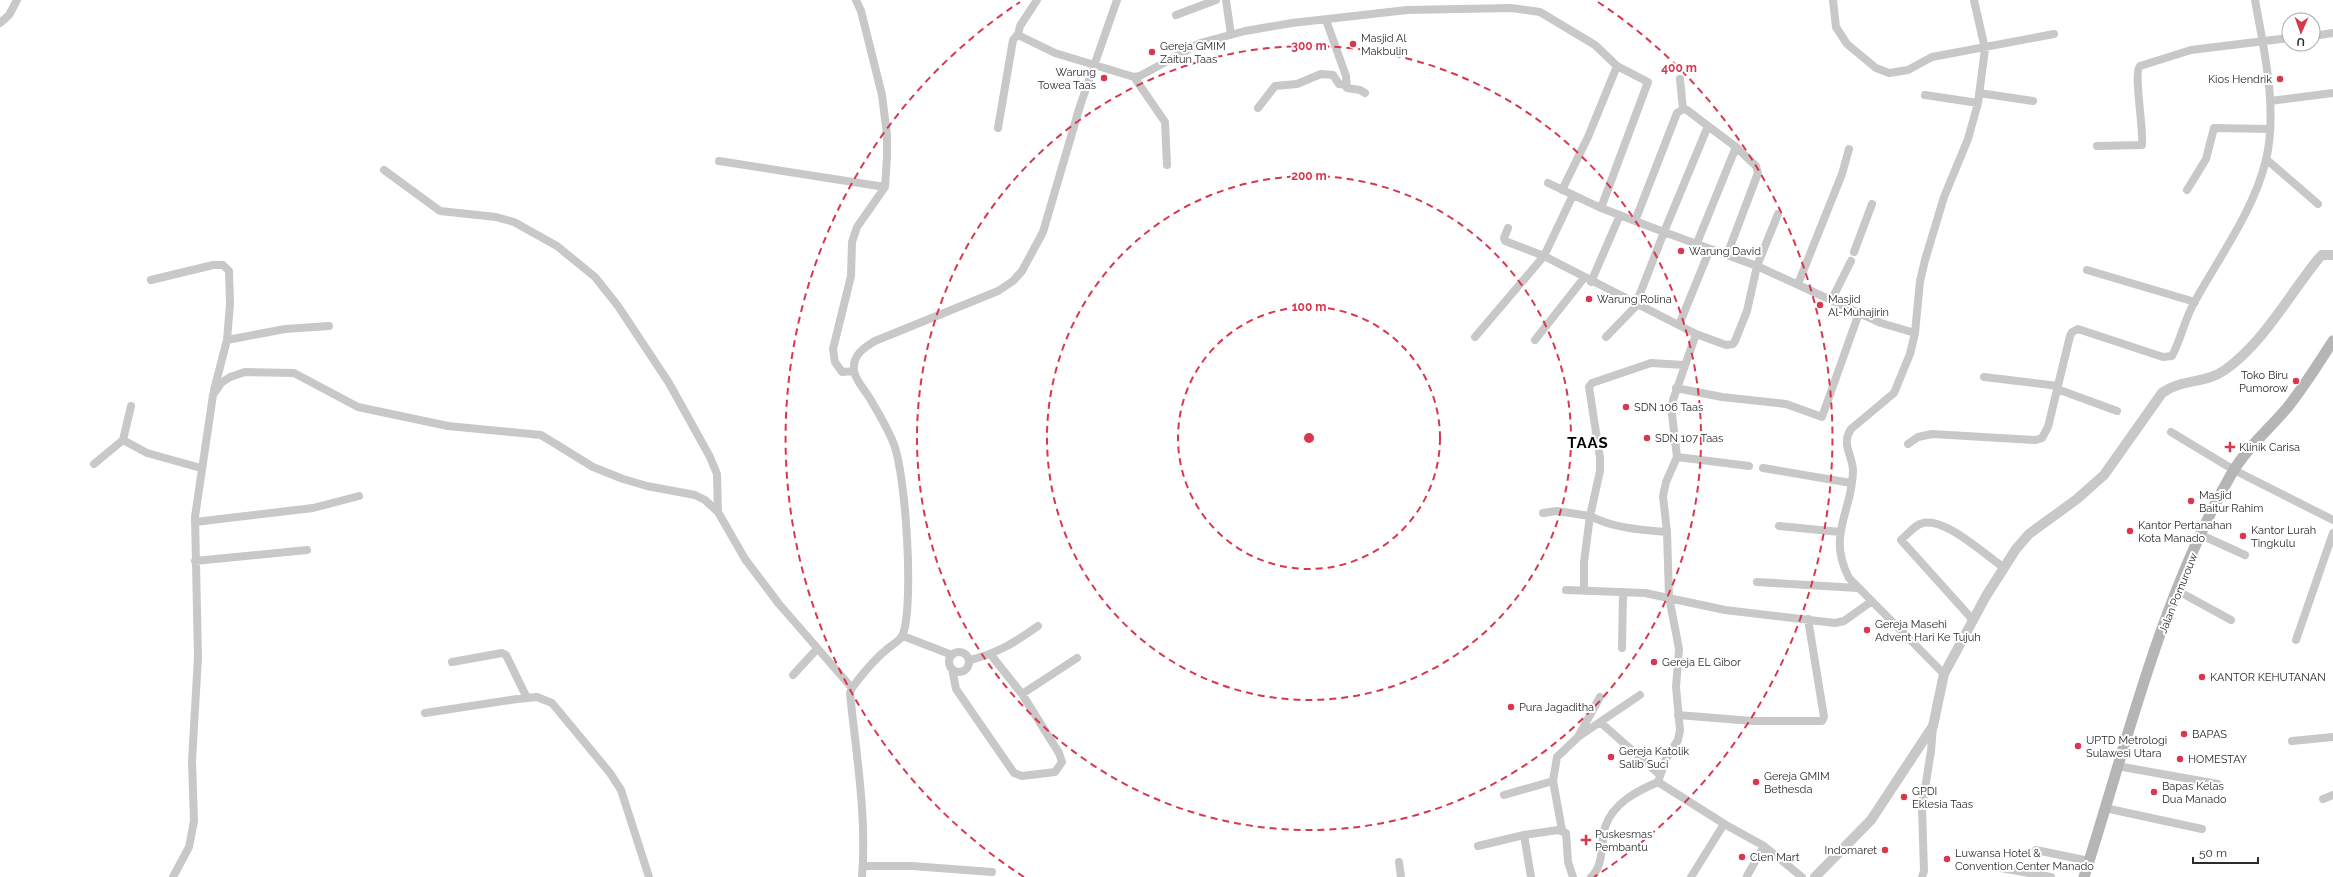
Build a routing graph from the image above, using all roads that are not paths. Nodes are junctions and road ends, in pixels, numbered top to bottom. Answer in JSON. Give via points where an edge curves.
{"nodes":[{"id":1,"x":856,"y":0,"type":"edge"},
{"id":2,"x":1037,"y":0,"type":"edge"},
{"id":3,"x":1117,"y":0,"type":"edge"},
{"id":4,"x":1216,"y":0,"type":"edge"},
{"id":5,"x":1226,"y":0,"type":"edge"},
{"id":6,"x":1832,"y":0,"type":"edge"},
{"id":7,"x":1974,"y":0,"type":"edge"},
{"id":8,"x":2255,"y":0,"type":"edge"},
{"id":9,"x":16,"y":1,"type":"edge"},
{"id":10,"x":1511,"y":4,"type":"edge"},
{"id":11,"x":1176,"y":15,"type":"dead end"},
{"id":12,"x":1326,"y":20,"type":"junction"},
{"id":13,"x":0,"y":23,"type":"edge"},
{"id":14,"x":2333,"y":33,"type":"edge"},
{"id":15,"x":1018,"y":34,"type":"junction"},
{"id":16,"x":2054,"y":34,"type":"dead end"},
{"id":17,"x":1231,"y":35,"type":"junction"},
{"id":18,"x":2321,"y":35,"type":"edge"},
{"id":19,"x":2281,"y":39,"type":"edge"},
{"id":20,"x":2262,"y":40,"type":"junction"},
{"id":21,"x":1985,"y":49,"type":"junction"},
{"id":22,"x":1095,"y":64,"type":"junction"},
{"id":23,"x":1617,"y":66,"type":"junction"},
{"id":24,"x":1134,"y":77,"type":"junction"},
{"id":25,"x":1680,"y":79,"type":"dead end"},
{"id":26,"x":1346,"y":85,"type":"junction"},
{"id":27,"x":1365,"y":93,"type":"dead end"},
{"id":28,"x":1979,"y":93,"type":"junction"},
{"id":29,"x":2333,"y":93,"type":"edge"},
{"id":30,"x":1925,"y":95,"type":"dead end"},
{"id":31,"x":2033,"y":101,"type":"dead end"},
{"id":32,"x":2270,"y":101,"type":"junction"},
{"id":33,"x":1978,"y":103,"type":"junction"},
{"id":34,"x":1258,"y":108,"type":"dead end"},
{"id":35,"x":1683,"y":109,"type":"junction"},
{"id":36,"x":1708,"y":126,"type":"junction"},
{"id":37,"x":998,"y":128,"type":"dead end"},
{"id":38,"x":2270,"y":129,"type":"junction"},
{"id":39,"x":2097,"y":146,"type":"dead end"},
{"id":40,"x":1736,"y":147,"type":"junction"},
{"id":41,"x":1849,"y":149,"type":"dead end"},
{"id":42,"x":2266,"y":159,"type":"junction"},
{"id":43,"x":718,"y":161,"type":"dead end"},
{"id":44,"x":1167,"y":165,"type":"dead end"},
{"id":45,"x":384,"y":170,"type":"dead end"},
{"id":46,"x":1548,"y":183,"type":"dead end"},
{"id":47,"x":885,"y":187,"type":"junction"},
{"id":48,"x":1562,"y":190,"type":"junction"},
{"id":49,"x":2187,"y":190,"type":"dead end"},
{"id":50,"x":1573,"y":194,"type":"junction"},
{"id":51,"x":1872,"y":204,"type":"dead end"},
{"id":52,"x":2318,"y":204,"type":"dead end"},
{"id":53,"x":1601,"y":208,"type":"junction"},
{"id":54,"x":1778,"y":214,"type":"dead end"},
{"id":55,"x":1620,"y":215,"type":"junction"},
{"id":56,"x":1635,"y":221,"type":"junction"},
{"id":57,"x":1508,"y":228,"type":"dead end"},
{"id":58,"x":1664,"y":232,"type":"junction"},
{"id":59,"x":1697,"y":243,"type":"junction"},
{"id":60,"x":1710,"y":249,"type":"junction"},
{"id":61,"x":1854,"y":252,"type":"dead end"},
{"id":62,"x":1727,"y":255,"type":"junction"},
{"id":63,"x":2333,"y":255,"type":"edge"},
{"id":64,"x":1544,"y":256,"type":"junction"},
{"id":65,"x":1851,"y":261,"type":"dead end"},
{"id":66,"x":1757,"y":266,"type":"junction"},
{"id":67,"x":2087,"y":270,"type":"dead end"},
{"id":68,"x":151,"y":280,"type":"dead end"},
{"id":69,"x":1587,"y":280,"type":"junction"},
{"id":70,"x":1798,"y":284,"type":"junction"},
{"id":71,"x":1836,"y":301,"type":"junction"},
{"id":72,"x":2195,"y":302,"type":"junction"},
{"id":73,"x":1636,"y":305,"type":"junction"},
{"id":74,"x":1859,"y":313,"type":"junction"},
{"id":75,"x":1679,"y":325,"type":"junction"},
{"id":76,"x":329,"y":326,"type":"dead end"},
{"id":77,"x":1915,"y":333,"type":"junction"},
{"id":78,"x":1696,"y":334,"type":"junction"},
{"id":79,"x":1475,"y":337,"type":"dead end"},
{"id":80,"x":1606,"y":337,"type":"dead end"},
{"id":81,"x":227,"y":340,"type":"junction"},
{"id":82,"x":1535,"y":340,"type":"dead end"},
{"id":83,"x":2333,"y":341,"type":"edge"},
{"id":84,"x":1684,"y":365,"type":"junction"},
{"id":85,"x":854,"y":370,"type":"junction"},
{"id":86,"x":1984,"y":377,"type":"dead end"},
{"id":87,"x":1676,"y":388,"type":"junction"},
{"id":88,"x":2057,"y":388,"type":"junction"},
{"id":89,"x":213,"y":395,"type":"junction"},
{"id":90,"x":131,"y":406,"type":"dead end"},
{"id":91,"x":2117,"y":411,"type":"dead end"},
{"id":92,"x":2171,"y":432,"type":"dead end"},
{"id":93,"x":123,"y":440,"type":"junction"},
{"id":94,"x":1908,"y":444,"type":"dead end"},
{"id":95,"x":1677,"y":457,"type":"junction"},
{"id":96,"x":94,"y":464,"type":"dead end"},
{"id":97,"x":1749,"y":466,"type":"dead end"},
{"id":98,"x":201,"y":468,"type":"junction"},
{"id":99,"x":1763,"y":468,"type":"dead end"},
{"id":100,"x":2234,"y":470,"type":"junction"},
{"id":101,"x":1852,"y":483,"type":"junction"},
{"id":102,"x":359,"y":496,"type":"dead end"},
{"id":103,"x":718,"y":512,"type":"junction"},
{"id":104,"x":1544,"y":513,"type":"dead end"},
{"id":105,"x":1590,"y":516,"type":"junction"},
{"id":106,"x":2333,"y":520,"type":"edge"},
{"id":107,"x":195,"y":522,"type":"junction"},
{"id":108,"x":1779,"y":526,"type":"dead end"},
{"id":109,"x":1667,"y":532,"type":"junction"},
{"id":110,"x":1840,"y":532,"type":"junction"},
{"id":111,"x":2333,"y":533,"type":"edge"},
{"id":112,"x":2201,"y":535,"type":"junction"},
{"id":113,"x":307,"y":550,"type":"dead end"},
{"id":114,"x":2245,"y":555,"type":"dead end"},
{"id":115,"x":194,"y":561,"type":"junction"},
{"id":116,"x":2003,"y":567,"type":"junction"},
{"id":117,"x":1757,"y":582,"type":"dead end"},
{"id":118,"x":1857,"y":588,"type":"junction"},
{"id":119,"x":1566,"y":590,"type":"dead end"},
{"id":120,"x":1584,"y":590,"type":"junction"},
{"id":121,"x":2178,"y":591,"type":"junction"},
{"id":122,"x":1622,"y":592,"type":"junction"},
{"id":123,"x":1669,"y":597,"type":"junction"},
{"id":124,"x":1872,"y":601,"type":"junction"},
{"id":125,"x":1808,"y":619,"type":"junction"},
{"id":126,"x":1973,"y":620,"type":"junction"},
{"id":127,"x":2232,"y":620,"type":"dead end"},
{"id":128,"x":1038,"y":626,"type":"dead end"},
{"id":129,"x":903,"y":636,"type":"junction"},
{"id":130,"x":2296,"y":640,"type":"dead end"},
{"id":131,"x":1622,"y":648,"type":"dead end"},
{"id":132,"x":817,"y":649,"type":"junction"},
{"id":133,"x":952,"y":655,"type":"junction"},
{"id":134,"x":991,"y":655,"type":"junction"},
{"id":135,"x":1077,"y":658,"type":"dead end"},
{"id":136,"x":970,"y":660,"type":"junction"},
{"id":137,"x":452,"y":662,"type":"dead end"},
{"id":138,"x":952,"y":669,"type":"junction"},
{"id":139,"x":1944,"y":674,"type":"junction"},
{"id":140,"x":793,"y":675,"type":"dead end"},
{"id":141,"x":852,"y":688,"type":"junction"},
{"id":142,"x":1022,"y":694,"type":"junction"},
{"id":143,"x":1640,"y":695,"type":"dead end"},
{"id":144,"x":1600,"y":697,"type":"dead end"},
{"id":145,"x":527,"y":698,"type":"junction"},
{"id":146,"x":425,"y":713,"type":"dead end"},
{"id":147,"x":1678,"y":715,"type":"junction"},
{"id":148,"x":1600,"y":722,"type":"junction"},
{"id":149,"x":1933,"y":726,"type":"junction"},
{"id":150,"x":1578,"y":737,"type":"junction"},
{"id":151,"x":2333,"y":737,"type":"edge"},
{"id":152,"x":2292,"y":741,"type":"dead end"},
{"id":153,"x":2117,"y":766,"type":"junction"},
{"id":154,"x":1659,"y":779,"type":"junction"},
{"id":155,"x":1553,"y":781,"type":"junction"},
{"id":156,"x":2218,"y":784,"type":"dead end"},
{"id":157,"x":1504,"y":795,"type":"dead end"},
{"id":158,"x":2333,"y":795,"type":"edge"},
{"id":159,"x":2323,"y":799,"type":"dead end"},
{"id":160,"x":2104,"y":808,"type":"junction"},
{"id":161,"x":1726,"y":826,"type":"junction"},
{"id":162,"x":2202,"y":829,"type":"dead end"},
{"id":163,"x":1562,"y":830,"type":"junction"},
{"id":164,"x":1524,"y":835,"type":"junction"},
{"id":165,"x":1478,"y":846,"type":"dead end"},
{"id":166,"x":1764,"y":846,"type":"junction"},
{"id":167,"x":2036,"y":850,"type":"dead end"},
{"id":168,"x":2089,"y":861,"type":"junction"},
{"id":169,"x":1399,"y":862,"type":"dead end"},
{"id":170,"x":863,"y":866,"type":"junction"},
{"id":171,"x":2001,"y":868,"type":"dead end"},
{"id":172,"x":992,"y":872,"type":"dead end"},
{"id":173,"x":1747,"y":876,"type":"edge"},
{"id":174,"x":173,"y":877,"type":"edge"},
{"id":175,"x":649,"y":877,"type":"edge"},
{"id":176,"x":862,"y":877,"type":"edge"},
{"id":177,"x":1401,"y":877,"type":"edge"},
{"id":178,"x":1531,"y":877,"type":"edge"},
{"id":179,"x":1572,"y":877,"type":"edge"},
{"id":180,"x":1591,"y":877,"type":"edge"},
{"id":181,"x":1691,"y":877,"type":"edge"},
{"id":182,"x":1802,"y":877,"type":"edge"},
{"id":183,"x":1815,"y":877,"type":"edge"},
{"id":184,"x":1922,"y":877,"type":"edge"},
{"id":185,"x":2051,"y":877,"type":"edge"},
{"id":186,"x":2084,"y":877,"type":"edge"}],
"edges":[{"from":1,"to":47,"type":"street","via":[[886,112],[888,135]]},
{"from":2,"to":15,"type":"street"},
{"from":3,"to":22,"type":"street"},
{"from":4,"to":11,"type":"street"},
{"from":5,"to":17,"type":"street"},
{"from":6,"to":21,"type":"street","via":[[1839,34],[1856,53],[1883,72],[1908,70],[1932,58]]},
{"from":7,"to":21,"type":"street"},
{"from":8,"to":20,"type":"street"},
{"from":9,"to":13,"type":"street","via":[[9,15]]},
{"from":10,"to":12,"type":"street","via":[[1407,10]]},
{"from":10,"to":23,"type":"street","via":[[1543,14],[1595,45]]},
{"from":12,"to":17,"type":"street","via":[[1292,23]]},
{"from":12,"to":26,"type":"street","via":[[1346,76]]},
{"from":14,"to":18,"type":"street"},
{"from":15,"to":22,"type":"street","via":[[1055,53]]},
{"from":15,"to":37,"type":"street","via":[[1013,40]]},
{"from":16,"to":21,"type":"street","via":[[2021,39]]},
{"from":17,"to":24,"type":"street","via":[[1200,43]]},
{"from":19,"to":20,"type":"street"},
{"from":20,"to":32,"type":"street"},
{"from":20,"to":39,"type":"street","via":[[2186,51],[2138,68],[2136,76],[2142,109],[2142,145]]},
{"from":21,"to":28,"type":"street"},
{"from":22,"to":24,"type":"street"},
{"from":22,"to":85,"type":"street","via":[[1042,232],[1022,271],[1013,281],[982,299],[867,346],[855,359]]},
{"from":23,"to":48,"type":"street","via":[[1588,138]]},
{"from":23,"to":53,"type":"street","via":[[1648,82]]},
{"from":24,"to":44,"type":"street","via":[[1165,122]]},
{"from":25,"to":35,"type":"street"},
{"from":26,"to":27,"type":"street","via":[[1349,90],[1360,90]]},
{"from":26,"to":34,"type":"street","via":[[1340,84],[1333,75],[1324,73],[1296,84],[1277,85]]},
{"from":28,"to":31,"type":"street"},
{"from":28,"to":33,"type":"street"},
{"from":29,"to":32,"type":"street"},
{"from":30,"to":33,"type":"street"},
{"from":32,"to":38,"type":"street"},
{"from":33,"to":77,"type":"street","via":[[1968,139],[1944,197],[1925,260],[1920,281]]},
{"from":35,"to":36,"type":"street"},
{"from":35,"to":56,"type":"street","via":[[1677,113]]},
{"from":36,"to":40,"type":"street"},
{"from":36,"to":58,"type":"street"},
{"from":38,"to":42,"type":"street"},
{"from":38,"to":49,"type":"street","via":[[2214,128],[2206,159]]},
{"from":40,"to":59,"type":"street"},
{"from":40,"to":62,"type":"street","via":[[1756,166],[1758,173]]},
{"from":41,"to":70,"type":"street","via":[[1842,174]]},
{"from":42,"to":52,"type":"street"},
{"from":42,"to":72,"type":"street","via":[[2244,214]]},
{"from":43,"to":47,"type":"street"},
{"from":45,"to":103,"type":"street","via":[[440,211],[496,217],[514,222],[558,246],[595,277],[669,383],[710,457],[717,474]]},
{"from":46,"to":48,"type":"street"},
{"from":47,"to":85,"type":"street","via":[[857,227],[852,242],[851,276],[833,349],[835,362],[842,372]]},
{"from":48,"to":50,"type":"street"},
{"from":50,"to":53,"type":"street"},
{"from":50,"to":64,"type":"street"},
{"from":51,"to":61,"type":"street"},
{"from":53,"to":55,"type":"street"},
{"from":54,"to":66,"type":"street"},
{"from":55,"to":56,"type":"street"},
{"from":55,"to":69,"type":"street"},
{"from":56,"to":58,"type":"street"},
{"from":57,"to":64,"type":"street","via":[[1505,241]]},
{"from":58,"to":59,"type":"street"},
{"from":58,"to":73,"type":"street"},
{"from":59,"to":60,"type":"street"},
{"from":60,"to":62,"type":"street"},
{"from":60,"to":75,"type":"street"},
{"from":62,"to":66,"type":"street"},
{"from":63,"to":116,"type":"street","via":[[2322,255],[2318,258],[2259,339],[2224,371],[2207,379],[2169,388],[2162,393],[2104,475],[2078,499],[2029,534]]},
{"from":64,"to":69,"type":"street"},
{"from":64,"to":79,"type":"street"},
{"from":65,"to":71,"type":"street"},
{"from":66,"to":70,"type":"street"},
{"from":66,"to":78,"type":"street","via":[[1745,317],[1733,344],[1726,345]]},
{"from":67,"to":72,"type":"street"},
{"from":68,"to":81,"type":"street","via":[[201,267],[226,267],[231,281]]},
{"from":69,"to":73,"type":"street"},
{"from":69,"to":82,"type":"street"},
{"from":70,"to":71,"type":"street"},
{"from":71,"to":74,"type":"street"},
{"from":72,"to":88,"type":"street","via":[[2174,352],[2168,358],[2084,330],[2072,332]]},
{"from":73,"to":75,"type":"street"},
{"from":73,"to":80,"type":"street"},
{"from":74,"to":77,"type":"street","via":[[1881,323]]},
{"from":74,"to":87,"type":"street","via":[[1822,417],[1767,401],[1722,397]]},
{"from":75,"to":78,"type":"street"},
{"from":76,"to":81,"type":"street","via":[[285,329]]},
{"from":77,"to":101,"type":"street","via":[[1905,370],[1894,393],[1847,435],[1846,443],[1853,469]]},
{"from":78,"to":84,"type":"street"},
{"from":81,"to":89,"type":"street"},
{"from":83,"to":100,"type":"main road","name":"Jalan Pomurouw","via":[[2305,384]]},
{"from":84,"to":87,"type":"street"},
{"from":84,"to":105,"type":"street","via":[[1651,363],[1592,383],[1589,387],[1600,458],[1600,471]]},
{"from":85,"to":129,"type":"street","via":[[898,456],[906,530],[909,595]]},
{"from":86,"to":88,"type":"street"},
{"from":87,"to":95,"type":"street","via":[[1672,414]]},
{"from":88,"to":91,"type":"street"},
{"from":88,"to":94,"type":"street","via":[[2044,435],[2036,440],[1932,434],[1918,437]]},
{"from":89,"to":98,"type":"street"},
{"from":89,"to":103,"type":"street","via":[[221,383],[245,372],[294,373],[358,407],[440,424],[541,435],[593,467],[635,482],[699,496]]},
{"from":90,"to":93,"type":"street"},
{"from":92,"to":100,"type":"street"},
{"from":93,"to":96,"type":"street"},
{"from":93,"to":98,"type":"street","via":[[147,453]]},
{"from":95,"to":97,"type":"street"},
{"from":95,"to":109,"type":"street","via":[[1664,490]]},
{"from":98,"to":107,"type":"street"},
{"from":99,"to":101,"type":"street"},
{"from":100,"to":106,"type":"street"},
{"from":100,"to":112,"type":"main road","name":"Jalan Pomurouw"},
{"from":101,"to":110,"type":"street"},
{"from":102,"to":107,"type":"street","via":[[313,508]]},
{"from":103,"to":132,"type":"street","via":[[745,559]]},
{"from":104,"to":105,"type":"street","via":[[1557,511]]},
{"from":105,"to":109,"type":"street","via":[[1601,522],[1628,528]]},
{"from":105,"to":120,"type":"street","via":[[1584,562]]},
{"from":107,"to":115,"type":"street"},
{"from":108,"to":110,"type":"street"},
{"from":109,"to":123,"type":"street"},
{"from":110,"to":118,"type":"street","via":[[1839,543],[1844,569]]},
{"from":111,"to":130,"type":"street"},
{"from":112,"to":114,"type":"street"},
{"from":112,"to":121,"type":"main road","name":"Jalan Pomurouw"},
{"from":113,"to":115,"type":"street"},
{"from":115,"to":174,"type":"street","via":[[198,657],[192,761],[194,821],[189,847]]},
{"from":116,"to":126,"type":"street"},
{"from":116,"to":126,"type":"street","via":[[1960,536],[1932,522],[1921,524],[1901,540]]},
{"from":117,"to":118,"type":"street"},
{"from":118,"to":124,"type":"street"},
{"from":119,"to":120,"type":"street"},
{"from":120,"to":122,"type":"street"},
{"from":121,"to":127,"type":"street"},
{"from":121,"to":153,"type":"main road","name":"Jalan Pomurouw"},
{"from":122,"to":123,"type":"street"},
{"from":122,"to":131,"type":"street"},
{"from":123,"to":125,"type":"street","via":[[1725,610]]},
{"from":123,"to":147,"type":"street","via":[[1679,649],[1676,687]]},
{"from":124,"to":125,"type":"street","via":[[1844,621],[1835,623]]},
{"from":124,"to":139,"type":"street"},
{"from":125,"to":147,"type":"street","via":[[1824,719],[1752,721]]},
{"from":126,"to":139,"type":"street"},
{"from":128,"to":134,"type":"street","via":[[1008,647]]},
{"from":129,"to":133,"type":"street"},
{"from":129,"to":141,"type":"street","via":[[880,655]]},
{"from":132,"to":140,"type":"street"},
{"from":132,"to":141,"type":"street"},
{"from":133,"to":136,"type":"street","via":[[962,652]]},
{"from":133,"to":138,"type":"street","via":[[949,665]]},
{"from":134,"to":136,"type":"street"},
{"from":134,"to":142,"type":"street"},
{"from":135,"to":142,"type":"street"},
{"from":136,"to":138,"type":"street","via":[[970,665],[962,672]]},
{"from":137,"to":145,"type":"street","via":[[502,653],[506,655]]},
{"from":138,"to":142,"type":"street","via":[[956,689],[1014,773],[1022,776],[1055,772],[1062,762]]},
{"from":139,"to":149,"type":"street"},
{"from":141,"to":170,"type":"street","via":[[854,736],[860,777]]},
{"from":143,"to":148,"type":"street"},
{"from":144,"to":150,"type":"street"},
{"from":145,"to":146,"type":"street"},
{"from":145,"to":175,"type":"street","via":[[541,698],[552,703],[610,773],[621,790]]},
{"from":147,"to":154,"type":"street","via":[[1678,740],[1666,759]]},
{"from":148,"to":150,"type":"street"},
{"from":148,"to":154,"type":"street"},
{"from":149,"to":183,"type":"street","via":[[1871,820]]},
{"from":149,"to":184,"type":"street","via":[[1922,807]]},
{"from":150,"to":155,"type":"street","via":[[1557,757]]},
{"from":151,"to":152,"type":"street"},
{"from":153,"to":156,"type":"street"},
{"from":153,"to":160,"type":"main road","name":"Jalan Pomurouw"},
{"from":154,"to":161,"type":"street"},
{"from":154,"to":180,"type":"street","via":[[1626,799],[1613,812],[1606,827],[1596,870]]},
{"from":155,"to":157,"type":"street"},
{"from":155,"to":163,"type":"street"},
{"from":158,"to":159,"type":"street"},
{"from":160,"to":162,"type":"street"},
{"from":160,"to":168,"type":"main road","name":"Jalan Pomurouw"},
{"from":161,"to":166,"type":"street"},
{"from":161,"to":181,"type":"street"},
{"from":163,"to":164,"type":"street"},
{"from":163,"to":179,"type":"street","via":[[1566,835]]},
{"from":164,"to":165,"type":"street"},
{"from":164,"to":178,"type":"street"},
{"from":166,"to":173,"type":"street"},
{"from":166,"to":182,"type":"street"},
{"from":167,"to":168,"type":"street"},
{"from":168,"to":186,"type":"main road","name":"Jalan Pomurouw"},
{"from":169,"to":177,"type":"street"},
{"from":170,"to":172,"type":"street","via":[[912,866]]},
{"from":170,"to":176,"type":"street"},
{"from":171,"to":185,"type":"street"}]}
